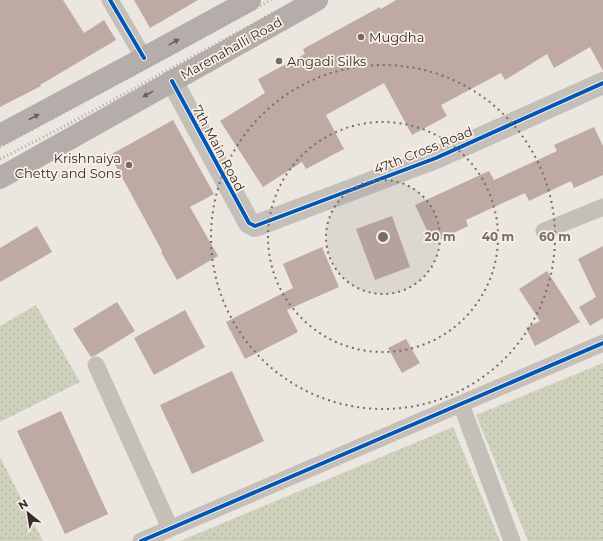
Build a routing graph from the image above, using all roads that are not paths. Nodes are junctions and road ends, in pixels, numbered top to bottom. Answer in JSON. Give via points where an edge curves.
{"nodes":[{"id":1,"x":110,"y":0,"type":"edge"},
{"id":2,"x":250,"y":0,"type":"edge"},
{"id":3,"x":317,"y":0,"type":"edge"},
{"id":4,"x":144,"y":58,"type":"junction"},
{"id":5,"x":172,"y":81,"type":"junction"},
{"id":6,"x":603,"y":83,"type":"edge"},
{"id":7,"x":0,"y":135,"type":"edge"},
{"id":8,"x":0,"y":178,"type":"edge"},
{"id":9,"x":603,"y":207,"type":"edge"},
{"id":10,"x":248,"y":223,"type":"joint"},
{"id":11,"x":544,"y":231,"type":"dead end"},
{"id":12,"x":603,"y":343,"type":"edge"},
{"id":13,"x":96,"y":365,"type":"dead end"},
{"id":14,"x":461,"y":404,"type":"junction"},
{"id":15,"x":170,"y":528,"type":"junction"},
{"id":16,"x":141,"y":541,"type":"edge"},
{"id":17,"x":512,"y":541,"type":"edge"}],
"edges":[{"from":1,"to":4,"type":"street"},
{"from":4,"to":2,"type":"main road","one_way":true},
{"from":3,"to":5,"type":"main road","name":"Marenahalli Road"},
{"from":7,"to":4,"type":"main road","one_way":true},
{"from":5,"to":8,"type":"main road","name":"Marenahalli Road","one_way":true},
{"from":5,"to":10,"type":"street","name":"7th Main Road"},
{"from":6,"to":10,"type":"street","name":"47th Cross Road","via":[[436,158],[258,226]]},
{"from":9,"to":11,"type":"street"},
{"from":12,"to":14,"type":"street"},
{"from":13,"to":15,"type":"street"},
{"from":14,"to":15,"type":"street"},
{"from":14,"to":17,"type":"street"},
{"from":15,"to":16,"type":"street"}]}
